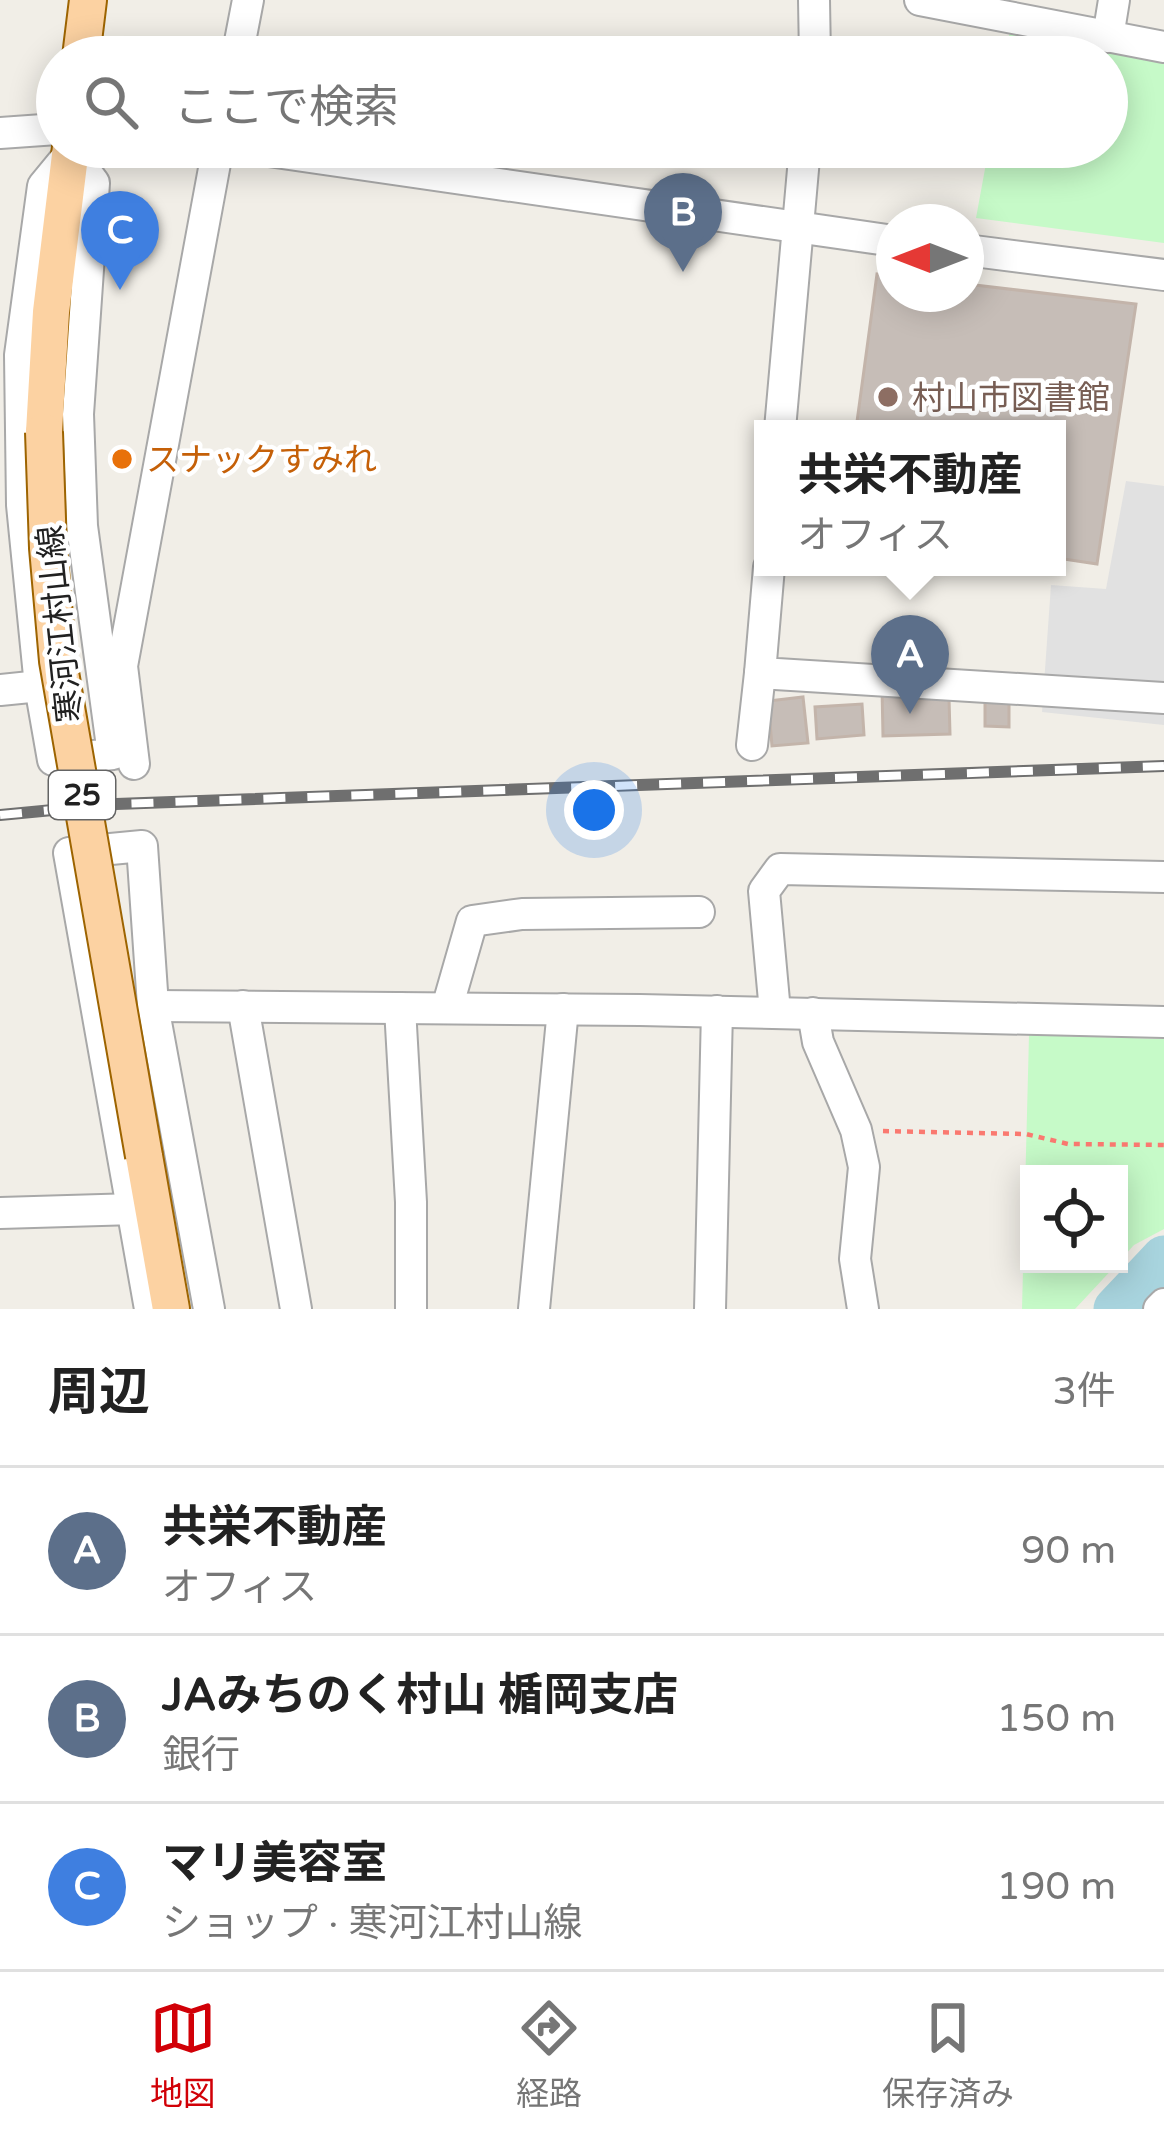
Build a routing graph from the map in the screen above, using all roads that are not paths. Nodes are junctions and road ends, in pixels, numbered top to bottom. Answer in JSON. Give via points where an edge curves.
{"nodes":[{"id":1,"x":88,"y":0,"type":"edge"},
{"id":2,"x":248,"y":0,"type":"edge"},
{"id":3,"x":814,"y":0,"type":"edge"},
{"id":4,"x":920,"y":0,"type":"edge"},
{"id":5,"x":1114,"y":0,"type":"edge"},
{"id":6,"x":84,"y":36,"type":"edge"},
{"id":7,"x":241,"y":36,"type":"edge"},
{"id":8,"x":814,"y":36,"type":"edge"},
{"id":9,"x":1103,"y":36,"type":"edge"},
{"id":10,"x":1108,"y":36,"type":"edge"},
{"id":11,"x":1128,"y":41,"type":"edge"},
{"id":12,"x":1164,"y":47,"type":"edge"},
{"id":13,"x":0,"y":133,"type":"edge"},
{"id":14,"x":36,"y":138,"type":"edge"},
{"id":15,"x":53,"y":168,"type":"edge"},
{"id":16,"x":64,"y":168,"type":"edge"},
{"id":17,"x":84,"y":168,"type":"edge"},
{"id":18,"x":214,"y":168,"type":"edge"},
{"id":19,"x":383,"y":168,"type":"edge"},
{"id":20,"x":804,"y":168,"type":"edge"},
{"id":21,"x":797,"y":229,"type":"junction"},
{"id":22,"x":876,"y":239,"type":"edge"},
{"id":23,"x":984,"y":252,"type":"edge"},
{"id":24,"x":1164,"y":274,"type":"edge"},
{"id":25,"x":782,"y":420,"type":"edge"},
{"id":26,"x":11,"y":506,"type":"edge"},
{"id":27,"x":768,"y":576,"type":"edge"},
{"id":28,"x":112,"y":672,"type":"junction"},
{"id":29,"x":760,"y":673,"type":"junction"},
{"id":30,"x":40,"y":686,"type":"junction"},
{"id":31,"x":0,"y":690,"type":"edge"},
{"id":32,"x":1164,"y":698,"type":"edge"},
{"id":33,"x":752,"y":745,"type":"dead end"},
{"id":34,"x":134,"y":764,"type":"dead end"},
{"id":35,"x":1164,"y":877,"type":"edge"},
{"id":36,"x":699,"y":912,"type":"dead end"},
{"id":37,"x":153,"y":1006,"type":"junction"},
{"id":38,"x":243,"y":1006,"type":"junction"},
{"id":39,"x":400,"y":1008,"type":"junction"},
{"id":40,"x":447,"y":1008,"type":"junction"},
{"id":41,"x":562,"y":1009,"type":"junction"},
{"id":42,"x":717,"y":1012,"type":"junction"},
{"id":43,"x":775,"y":1012,"type":"junction"},
{"id":44,"x":812,"y":1013,"type":"junction"},
{"id":45,"x":1164,"y":1022,"type":"edge"},
{"id":46,"x":135,"y":1208,"type":"junction"},
{"id":47,"x":0,"y":1213,"type":"edge"},
{"id":48,"x":151,"y":1309,"type":"edge"},
{"id":49,"x":171,"y":1309,"type":"edge"},
{"id":50,"x":209,"y":1309,"type":"edge"},
{"id":51,"x":296,"y":1309,"type":"edge"},
{"id":52,"x":411,"y":1309,"type":"edge"},
{"id":53,"x":534,"y":1309,"type":"edge"},
{"id":54,"x":710,"y":1309,"type":"edge"},
{"id":55,"x":863,"y":1309,"type":"edge"}],
"edges":[{"from":1,"to":6,"type":"main road"},
{"from":2,"to":7,"type":"street"},
{"from":3,"to":8,"type":"street"},
{"from":4,"to":9,"type":"street"},
{"from":5,"to":10,"type":"street"},
{"from":11,"to":12,"type":"street"},
{"from":13,"to":14,"type":"street"},
{"from":15,"to":26,"type":"street","via":[[43,186],[20,355]]},
{"from":16,"to":49,"type":"main road","name":"寒河江村山線","number":"25","bridge":true,"via":[[44,432],[58,661]]},
{"from":17,"to":28,"type":"street","via":[[94,182],[78,414],[82,526]]},
{"from":18,"to":28,"type":"street"},
{"from":19,"to":21,"type":"street"},
{"from":20,"to":21,"type":"street"},
{"from":21,"to":22,"type":"street"},
{"from":21,"to":25,"type":"street"},
{"from":23,"to":24,"type":"street"},
{"from":26,"to":30,"type":"street"},
{"from":27,"to":29,"type":"street"},
{"from":28,"to":30,"type":"street","via":[[113,754],[53,760]]},
{"from":28,"to":34,"type":"street"},
{"from":29,"to":32,"type":"street"},
{"from":29,"to":33,"type":"street"},
{"from":30,"to":31,"type":"street"},
{"from":35,"to":43,"type":"street","via":[[780,869],[764,891]]},
{"from":36,"to":40,"type":"street","via":[[472,921]]},
{"from":37,"to":38,"type":"street"},
{"from":37,"to":46,"type":"street","via":[[142,846],[69,854]]},
{"from":37,"to":50,"type":"street"},
{"from":38,"to":39,"type":"street"},
{"from":38,"to":51,"type":"street"},
{"from":39,"to":40,"type":"street"},
{"from":39,"to":52,"type":"street"},
{"from":40,"to":41,"type":"street"},
{"from":41,"to":42,"type":"street"},
{"from":41,"to":53,"type":"street"},
{"from":42,"to":43,"type":"street"},
{"from":42,"to":54,"type":"street"},
{"from":43,"to":44,"type":"street"},
{"from":44,"to":45,"type":"street"},
{"from":44,"to":55,"type":"street","via":[[864,1167],[855,1258]]},
{"from":46,"to":47,"type":"street"},
{"from":46,"to":48,"type":"street"}]}
